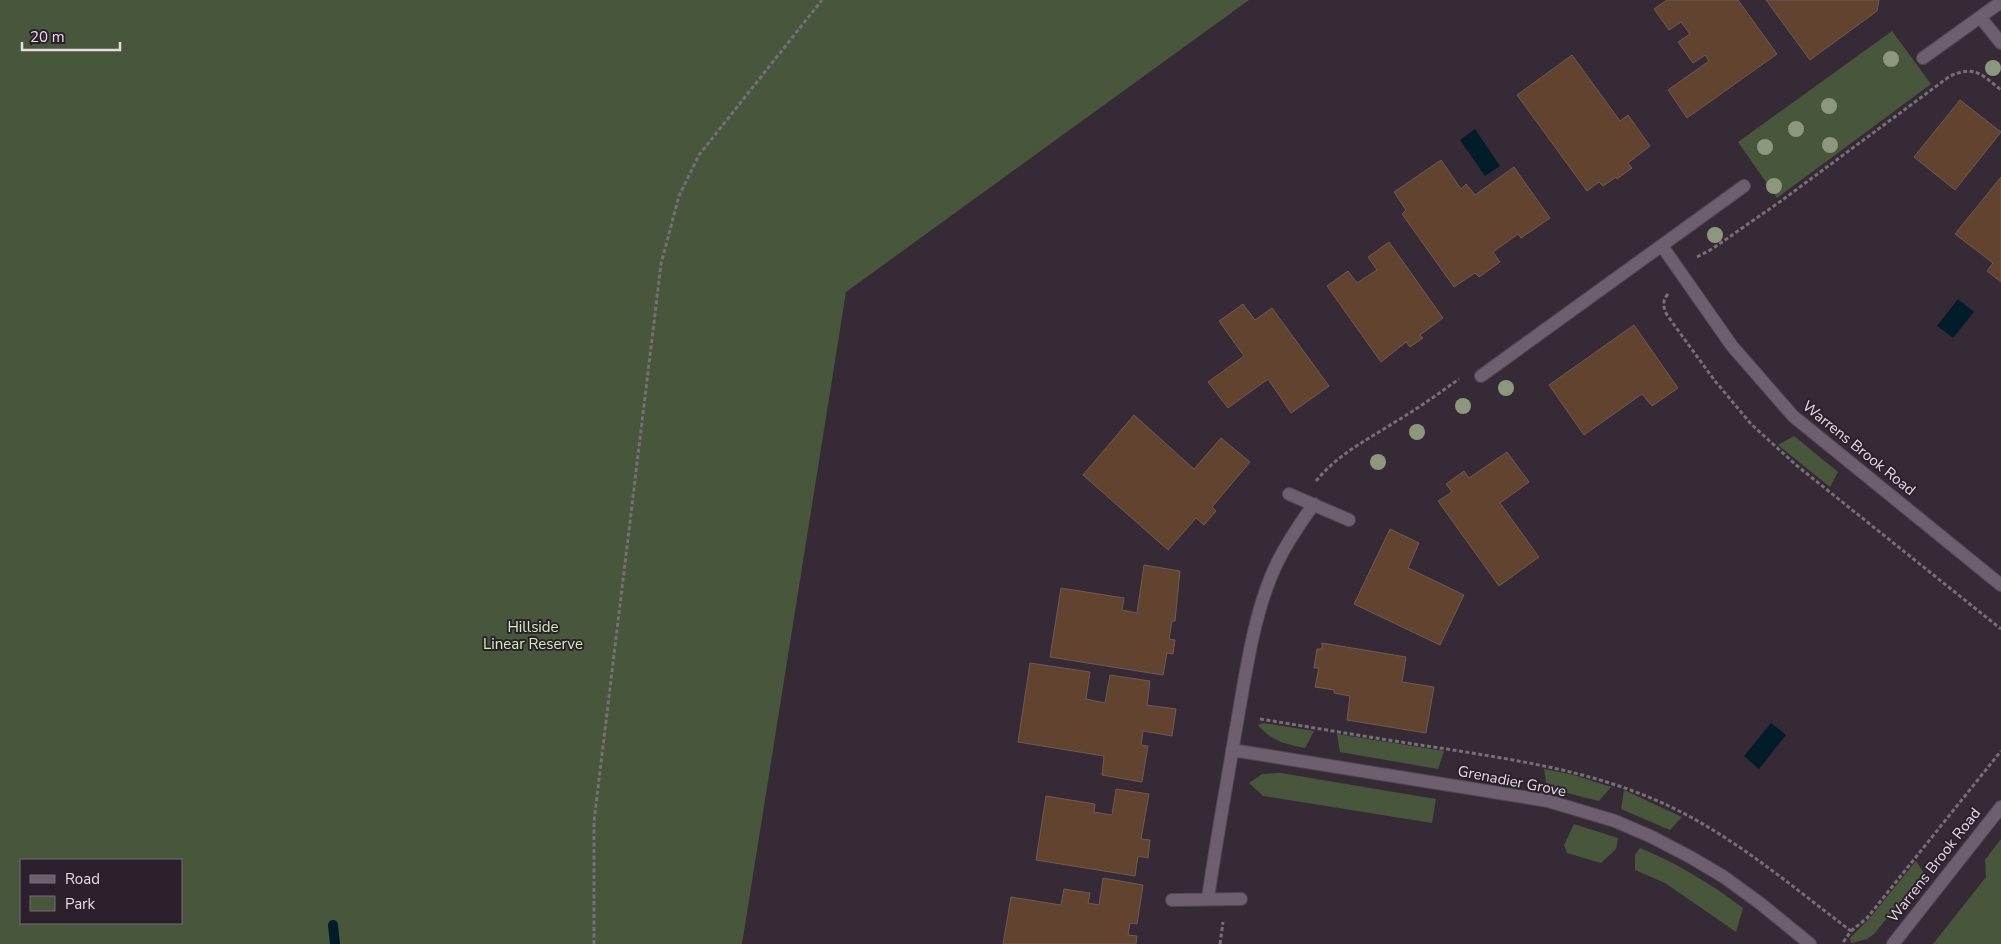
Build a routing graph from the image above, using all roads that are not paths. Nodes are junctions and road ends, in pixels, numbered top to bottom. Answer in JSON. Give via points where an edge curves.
{"nodes":[{"id":1,"x":2001,"y":2,"type":"edge"},
{"id":2,"x":1980,"y":17,"type":"junction"},
{"id":3,"x":2001,"y":43,"type":"edge"},
{"id":4,"x":1923,"y":58,"type":"dead end"},
{"id":5,"x":1744,"y":186,"type":"dead end"},
{"id":6,"x":1662,"y":246,"type":"junction"},
{"id":7,"x":1480,"y":376,"type":"road end"},
{"id":8,"x":1289,"y":494,"type":"dead end"},
{"id":9,"x":1308,"y":501,"type":"junction"},
{"id":10,"x":1349,"y":520,"type":"dead end"},
{"id":11,"x":2001,"y":585,"type":"edge"},
{"id":12,"x":1232,"y":750,"type":"junction"},
{"id":13,"x":2001,"y":807,"type":"edge"},
{"id":14,"x":1208,"y":898,"type":"junction"},
{"id":15,"x":1241,"y":899,"type":"dead end"},
{"id":16,"x":1172,"y":900,"type":"dead end"},
{"id":17,"x":1810,"y":944,"type":"edge"},
{"id":18,"x":1893,"y":944,"type":"edge"}],
"edges":[{"from":1,"to":2,"type":"street"},
{"from":2,"to":3,"type":"street"},
{"from":2,"to":4,"type":"street"},
{"from":5,"to":6,"type":"street"},
{"from":6,"to":7,"type":"street"},
{"from":6,"to":11,"type":"street","name":"Warrens Brook Road","via":[[1732,346],[1792,416]]},
{"from":8,"to":9,"type":"street"},
{"from":9,"to":10,"type":"street"},
{"from":9,"to":12,"type":"street","via":[[1277,562],[1266,592],[1245,674]]},
{"from":12,"to":14,"type":"street"},
{"from":12,"to":17,"type":"street","name":"Grenadier Grove","via":[[1548,801],[1615,821],[1652,837],[1724,877]]},
{"from":13,"to":18,"type":"street","name":"Warrens Brook Road"},
{"from":14,"to":15,"type":"street"},
{"from":14,"to":16,"type":"street"}]}
